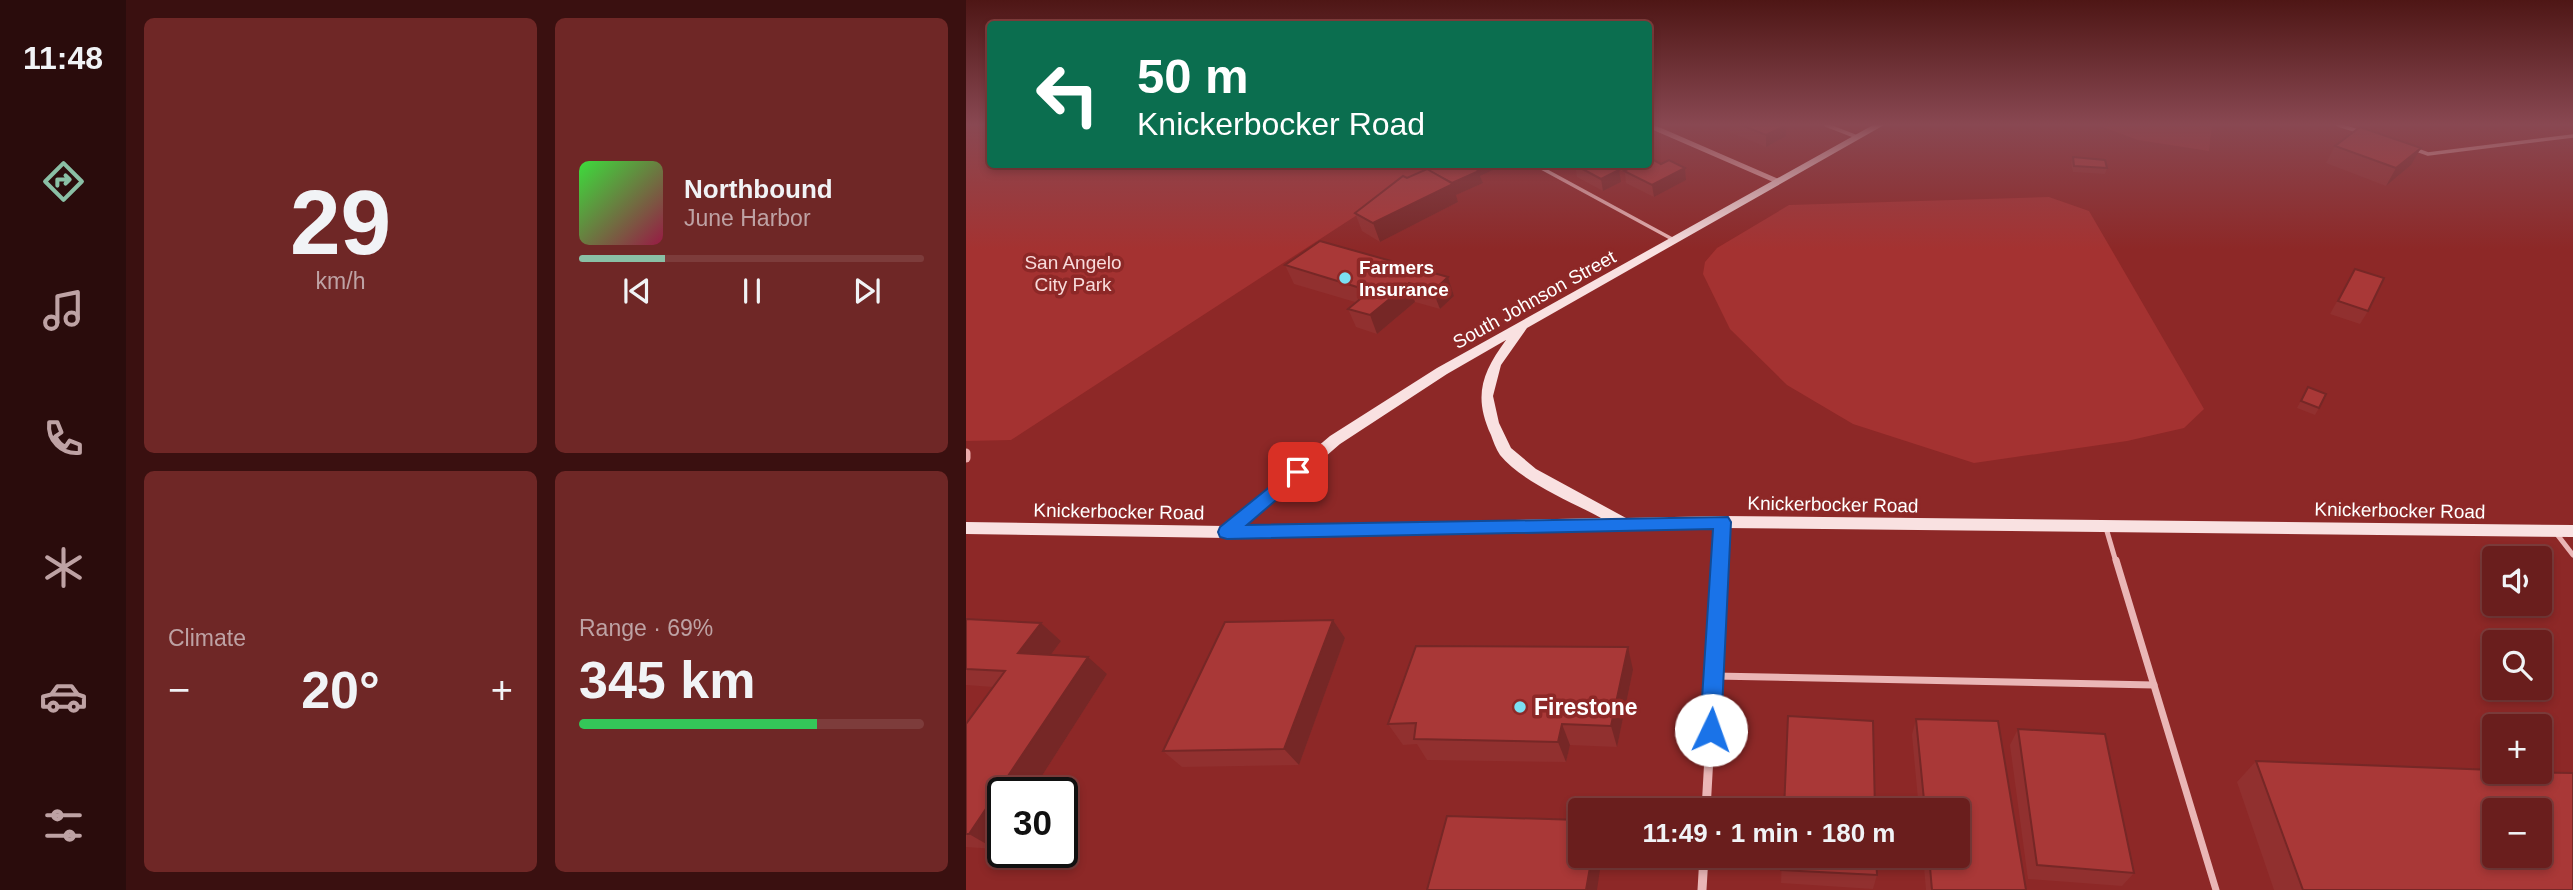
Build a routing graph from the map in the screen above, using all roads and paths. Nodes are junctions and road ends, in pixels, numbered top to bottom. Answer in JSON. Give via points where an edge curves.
{"nodes":[{"id":1,"x":1744,"y":167,"type":"edge"},
{"id":2,"x":1803,"y":167,"type":"edge"},
{"id":3,"x":1541,"y":168,"type":"edge"},
{"id":4,"x":1777,"y":181,"type":"junction"},
{"id":5,"x":1674,"y":240,"type":"junction"},
{"id":6,"x":1526,"y":324,"type":"junction"},
{"id":7,"x":1722,"y":522,"type":"junction"},
{"id":8,"x":1624,"y":524,"type":"junction"},
{"id":9,"x":2106,"y":526,"type":"junction"},
{"id":10,"x":966,"y":528,"type":"edge"},
{"id":11,"x":2554,"y":530,"type":"junction"},
{"id":12,"x":2573,"y":531,"type":"edge"},
{"id":13,"x":1227,"y":532,"type":"junction"},
{"id":14,"x":2573,"y":555,"type":"edge"},
{"id":15,"x":1714,"y":676,"type":"junction"},
{"id":16,"x":2154,"y":685,"type":"junction"},
{"id":17,"x":1707,"y":798,"type":"edge"},
{"id":18,"x":1703,"y":868,"type":"edge"},
{"id":19,"x":1702,"y":890,"type":"edge"},
{"id":20,"x":2216,"y":890,"type":"edge"}],
"edges":[{"from":1,"to":4,"type":"street"},
{"from":2,"to":4,"type":"main road","name":"South Johnson Street"},
{"from":3,"to":5,"type":"lane"},
{"from":4,"to":5,"type":"main road","name":"South Johnson Street"},
{"from":5,"to":6,"type":"main road","name":"South Johnson Street"},
{"from":6,"to":8,"type":"main road","via":[[1495,364],[1486,396],[1505,451],[1531,473]]},
{"from":6,"to":13,"type":"main road","name":"South Johnson Street","via":[[1335,440]]},
{"from":7,"to":8,"type":"main road","name":"Knickerbocker Road"},
{"from":7,"to":9,"type":"main road","name":"Knickerbocker Road"},
{"from":7,"to":15,"type":"street"},
{"from":8,"to":13,"type":"main road","name":"Knickerbocker Road"},
{"from":9,"to":11,"type":"main road","name":"Knickerbocker Road"},
{"from":9,"to":16,"type":"lane"},
{"from":10,"to":13,"type":"main road","name":"Knickerbocker Road"},
{"from":11,"to":12,"type":"main road","name":"Knickerbocker Road"},
{"from":11,"to":14,"type":"lane"},
{"from":15,"to":16,"type":"lane"},
{"from":15,"to":17,"type":"street"},
{"from":16,"to":20,"type":"lane"},
{"from":18,"to":19,"type":"street"}]}
